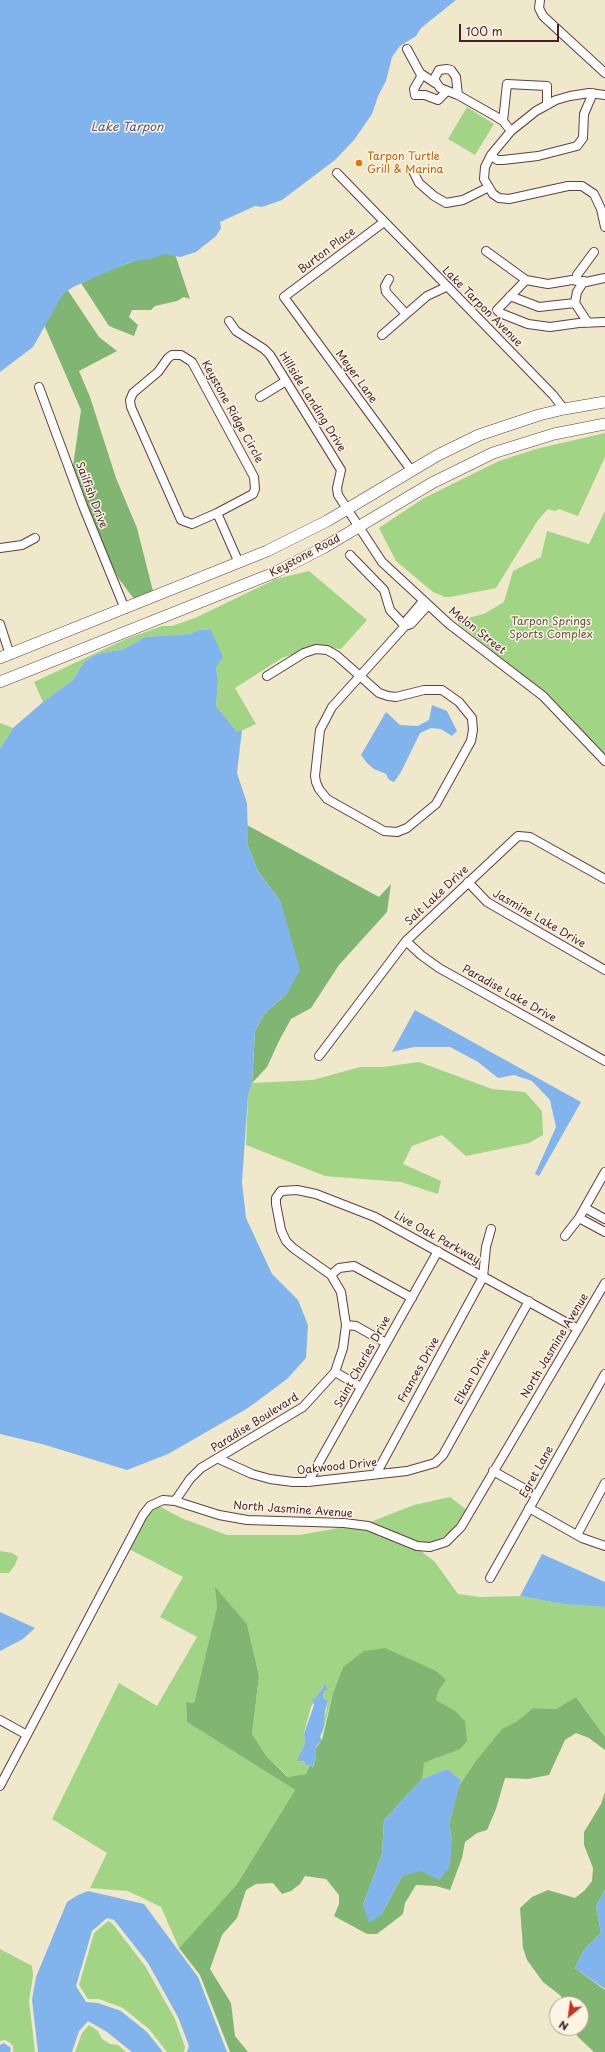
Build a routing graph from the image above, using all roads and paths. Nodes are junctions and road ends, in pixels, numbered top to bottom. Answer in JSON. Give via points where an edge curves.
{"nodes":[{"id":1,"x":540,"y":0,"type":"edge"},
{"id":2,"x":407,"y":49,"type":"dead end"},
{"id":3,"x":605,"y":73,"type":"edge"},
{"id":4,"x":422,"y":75,"type":"junction"},
{"id":5,"x":435,"y":84,"type":"junction"},
{"id":6,"x":447,"y":92,"type":"junction"},
{"id":7,"x":593,"y":93,"type":"junction"},
{"id":8,"x":458,"y":94,"type":"junction"},
{"id":9,"x":605,"y":95,"type":"edge"},
{"id":10,"x":546,"y":105,"type":"junction"},
{"id":11,"x":503,"y":121,"type":"junction"},
{"id":12,"x":511,"y":132,"type":"junction"},
{"id":13,"x":491,"y":155,"type":"junction"},
{"id":14,"x":413,"y":171,"type":"dead end"},
{"id":15,"x":337,"y":173,"type":"dead end"},
{"id":16,"x":488,"y":188,"type":"junction"},
{"id":17,"x":603,"y":209,"type":"edge"},
{"id":18,"x":384,"y":222,"type":"junction"},
{"id":19,"x":605,"y":227,"type":"edge"},
{"id":20,"x":486,"y":250,"type":"dead end"},
{"id":21,"x":594,"y":252,"type":"dead end"},
{"id":22,"x":605,"y":278,"type":"edge"},
{"id":23,"x":389,"y":279,"type":"dead end"},
{"id":24,"x":526,"y":280,"type":"junction"},
{"id":25,"x":581,"y":281,"type":"junction"},
{"id":26,"x":446,"y":287,"type":"junction"},
{"id":27,"x":510,"y":296,"type":"junction"},
{"id":28,"x":284,"y":297,"type":"joint"},
{"id":29,"x":575,"y":303,"type":"junction"},
{"id":30,"x":406,"y":314,"type":"junction"},
{"id":31,"x":229,"y":321,"type":"dead end"},
{"id":32,"x":605,"y":322,"type":"edge"},
{"id":33,"x":588,"y":323,"type":"junction"},
{"id":34,"x":382,"y":334,"type":"dead end"},
{"id":35,"x":286,"y":381,"type":"junction"},
{"id":36,"x":39,"y":387,"type":"dead end"},
{"id":37,"x":260,"y":397,"type":"dead end"},
{"id":38,"x":605,"y":402,"type":"edge"},
{"id":39,"x":564,"y":409,"type":"junction"},
{"id":40,"x":605,"y":424,"type":"edge"},
{"id":41,"x":411,"y":470,"type":"junction"},
{"id":42,"x":346,"y":509,"type":"junction"},
{"id":43,"x":217,"y":513,"type":"junction"},
{"id":44,"x":359,"y":526,"type":"junction"},
{"id":45,"x":35,"y":538,"type":"dead end"},
{"id":46,"x":0,"y":548,"type":"edge"},
{"id":47,"x":350,"y":555,"type":"dead end"},
{"id":48,"x":240,"y":563,"type":"junction"},
{"id":49,"x":425,"y":603,"type":"junction"},
{"id":50,"x":125,"y":609,"type":"junction"},
{"id":51,"x":0,"y":624,"type":"edge"},
{"id":52,"x":405,"y":626,"type":"junction"},
{"id":53,"x":5,"y":657,"type":"edge"},
{"id":54,"x":267,"y":676,"type":"dead end"},
{"id":55,"x":360,"y":676,"type":"junction"},
{"id":56,"x":0,"y":682,"type":"edge"},
{"id":57,"x":605,"y":761,"type":"edge"},
{"id":58,"x":605,"y":879,"type":"edge"},
{"id":59,"x":468,"y":882,"type":"junction"},
{"id":60,"x":406,"y":941,"type":"junction"},
{"id":61,"x":605,"y":970,"type":"edge"},
{"id":62,"x":319,"y":1056,"type":"dead end"},
{"id":63,"x":605,"y":1061,"type":"edge"},
{"id":64,"x":605,"y":1172,"type":"edge"},
{"id":65,"x":278,"y":1194,"type":"joint"},
{"id":66,"x":585,"y":1208,"type":"junction"},
{"id":67,"x":579,"y":1218,"type":"junction"},
{"id":68,"x":605,"y":1219,"type":"edge"},
{"id":69,"x":492,"y":1229,"type":"dead end"},
{"id":70,"x":605,"y":1232,"type":"edge"},
{"id":71,"x":565,"y":1236,"type":"dead end"},
{"id":72,"x":438,"y":1252,"type":"junction"},
{"id":73,"x":331,"y":1275,"type":"junction"},
{"id":74,"x":483,"y":1277,"type":"junction"},
{"id":75,"x":605,"y":1283,"type":"edge"},
{"id":76,"x":412,"y":1298,"type":"junction"},
{"id":77,"x":529,"y":1301,"type":"junction"},
{"id":78,"x":346,"y":1325,"type":"junction"},
{"id":79,"x":578,"y":1329,"type":"junction"},
{"id":80,"x":386,"y":1343,"type":"junction"},
{"id":81,"x":335,"y":1372,"type":"junction"},
{"id":82,"x":604,"y":1375,"type":"edge"},
{"id":83,"x":361,"y":1387,"type":"junction"},
{"id":84,"x":219,"y":1459,"type":"junction"},
{"id":85,"x":435,"y":1463,"type":"joint"},
{"id":86,"x":493,"y":1471,"type":"junction"},
{"id":87,"x":376,"y":1474,"type":"junction"},
{"id":88,"x":308,"y":1482,"type":"junction"},
{"id":89,"x":605,"y":1483,"type":"edge"},
{"id":90,"x":536,"y":1495,"type":"junction"},
{"id":91,"x":175,"y":1501,"type":"junction"},
{"id":92,"x":529,"y":1508,"type":"junction"},
{"id":93,"x":577,"y":1534,"type":"junction"},
{"id":94,"x":605,"y":1546,"type":"edge"},
{"id":95,"x":490,"y":1578,"type":"dead end"},
{"id":96,"x":0,"y":1720,"type":"edge"},
{"id":97,"x":27,"y":1735,"type":"junction"},
{"id":98,"x":0,"y":1786,"type":"edge"}],
"edges":[{"from":1,"to":3,"type":"street","via":[[539,8],[543,16]]},
{"from":2,"to":4,"type":"street"},
{"from":4,"to":5,"type":"street"},
{"from":4,"to":6,"type":"street","via":[[414,89],[415,95],[438,100]]},
{"from":5,"to":6,"type":"street"},
{"from":5,"to":8,"type":"street","via":[[434,79],[439,70],[447,68],[456,77]]},
{"from":6,"to":8,"type":"street"},
{"from":7,"to":9,"type":"street"},
{"from":7,"to":10,"type":"street","via":[[565,97]]},
{"from":7,"to":13,"type":"street","via":[[584,114],[583,138],[577,146],[538,156],[503,160],[497,160]]},
{"from":8,"to":11,"type":"street"},
{"from":10,"to":11,"type":"street","via":[[547,86],[507,84]]},
{"from":10,"to":12,"type":"street"},
{"from":11,"to":12,"type":"street"},
{"from":12,"to":13,"type":"street"},
{"from":13,"to":16,"type":"street","via":[[484,170]]},
{"from":14,"to":16,"type":"street","via":[[419,183],[446,203],[463,200]]},
{"from":15,"to":18,"type":"street","name":"Lake Tarpon Avenue"},
{"from":16,"to":17,"type":"street","via":[[500,198],[509,199],[578,185],[594,194]]},
{"from":17,"to":19,"type":"street"},
{"from":18,"to":26,"type":"street","name":"Lake Tarpon Avenue"},
{"from":18,"to":28,"type":"street","name":"Burton Place"},
{"from":20,"to":24,"type":"street"},
{"from":21,"to":25,"type":"street","via":[[577,276]]},
{"from":22,"to":25,"type":"street"},
{"from":23,"to":30,"type":"street","via":[[385,286],[386,292]]},
{"from":24,"to":25,"type":"street","via":[[548,284]]},
{"from":24,"to":27,"type":"street"},
{"from":25,"to":29,"type":"street"},
{"from":26,"to":30,"type":"street","via":[[427,296]]},
{"from":26,"to":39,"type":"street","name":"Lake Tarpon Avenue"},
{"from":27,"to":29,"type":"street","via":[[539,306]]},
{"from":27,"to":33,"type":"street","via":[[497,310],[528,324],[550,327]]},
{"from":28,"to":41,"type":"street","name":"Meyer Lane"},
{"from":29,"to":33,"type":"street"},
{"from":30,"to":34,"type":"street"},
{"from":31,"to":35,"type":"street","name":"Hillside Landing Drive","via":[[236,331],[266,351]]},
{"from":32,"to":33,"type":"street"},
{"from":35,"to":37,"type":"street"},
{"from":35,"to":42,"type":"street","name":"Hillside Landing Drive","via":[[341,470],[337,492]]},
{"from":36,"to":50,"type":"street","name":"Sailfish Drive"},
{"from":38,"to":39,"type":"main road","name":"Keystone Road"},
{"from":39,"to":41,"type":"main road","name":"Keystone Road","via":[[517,421],[479,435]]},
{"from":40,"to":44,"type":"main road","name":"Keystone Road","via":[[554,434],[493,453],[432,483]]},
{"from":41,"to":42,"type":"main road","name":"Keystone Road"},
{"from":42,"to":44,"type":"street","name":"Melon Street"},
{"from":42,"to":48,"type":"main road","name":"Keystone Road","via":[[292,540]]},
{"from":43,"to":43,"type":"street","name":"Keystone Ridge Circle","via":[[253,494],[255,479],[192,362],[184,356],[172,355],[158,372],[133,393],[130,400],[131,408],[179,518],[185,523],[192,524]]},
{"from":43,"to":48,"type":"street"},
{"from":44,"to":49,"type":"street","name":"Melon Street","via":[[382,562]]},
{"from":44,"to":56,"type":"main road","name":"Keystone Road","via":[[323,548],[254,582]]},
{"from":45,"to":46,"type":"street","via":[[22,545]]},
{"from":47,"to":52,"type":"street","via":[[384,590],[390,610]]},
{"from":48,"to":50,"type":"main road","name":"Keystone Road"},
{"from":49,"to":52,"type":"street","via":[[411,624]]},
{"from":49,"to":57,"type":"street","name":"Melon Street","via":[[538,692]]},
{"from":50,"to":53,"type":"main road","name":"Keystone Road"},
{"from":51,"to":53,"type":"street"},
{"from":52,"to":55,"type":"street"},
{"from":54,"to":55,"type":"street","via":[[304,653],[316,649],[336,654]]},
{"from":55,"to":55,"type":"street","via":[[332,707],[320,730],[316,782],[327,799],[384,831],[397,832],[407,828],[436,804],[471,741],[472,718],[459,702],[442,690],[388,696],[379,693]]},
{"from":58,"to":59,"type":"street","name":"Salt Lake Drive","via":[[522,835]]},
{"from":59,"to":60,"type":"street","name":"Salt Lake Drive"},
{"from":59,"to":61,"type":"street","name":"Jasmine Lake Drive","via":[[487,902]]},
{"from":60,"to":62,"type":"street","name":"Salt Lake Drive"},
{"from":60,"to":63,"type":"street","name":"Paradise Lake Drive","via":[[439,968]]},
{"from":64,"to":66,"type":"street"},
{"from":65,"to":72,"type":"street","name":"Live Oak Parkway","via":[[285,1189],[297,1190],[352,1207]]},
{"from":65,"to":73,"type":"street","name":"Paradise Boulevard","via":[[276,1204],[286,1241]]},
{"from":66,"to":67,"type":"street"},
{"from":66,"to":68,"type":"street"},
{"from":67,"to":70,"type":"street"},
{"from":67,"to":71,"type":"street"},
{"from":69,"to":74,"type":"street","via":[[486,1247]]},
{"from":72,"to":74,"type":"street","name":"Live Oak Parkway"},
{"from":72,"to":76,"type":"street","name":"Saint Charles Drive"},
{"from":73,"to":76,"type":"street","via":[[339,1268],[354,1266]]},
{"from":73,"to":78,"type":"street","name":"Paradise Boulevard","via":[[341,1292]]},
{"from":74,"to":77,"type":"street","name":"Live Oak Parkway"},
{"from":74,"to":87,"type":"street","name":"Frances Drive"},
{"from":75,"to":79,"type":"street","name":"North Jasmine Avenue"},
{"from":76,"to":80,"type":"street","name":"Saint Charles Drive"},
{"from":77,"to":79,"type":"street","name":"Live Oak Parkway"},
{"from":77,"to":85,"type":"street","name":"Elkan Drive","via":[[443,1455]]},
{"from":78,"to":80,"type":"street","via":[[356,1326]]},
{"from":78,"to":81,"type":"street","name":"Paradise Boulevard","via":[[343,1348]]},
{"from":79,"to":86,"type":"street","name":"North Jasmine Avenue"},
{"from":80,"to":83,"type":"street","name":"Saint Charles Drive"},
{"from":81,"to":83,"type":"street"},
{"from":81,"to":84,"type":"street","name":"Paradise Boulevard","via":[[303,1407]]},
{"from":82,"to":90,"type":"street","name":"Egret Lane"},
{"from":83,"to":88,"type":"street","name":"Saint Charles Drive"},
{"from":84,"to":88,"type":"street","name":"Oakwood Drive","via":[[270,1479]]},
{"from":84,"to":91,"type":"street","name":"Paradise Boulevard","via":[[194,1474]]},
{"from":85,"to":87,"type":"street","name":"Oakwood Drive","via":[[407,1471]]},
{"from":86,"to":90,"type":"street"},
{"from":86,"to":91,"type":"street","name":"North Jasmine Avenue","via":[[454,1535],[446,1542],[430,1547],[417,1546],[368,1526],[247,1520],[219,1515]]},
{"from":87,"to":88,"type":"street","name":"Oakwood Drive"},
{"from":89,"to":93,"type":"street"},
{"from":90,"to":92,"type":"street","name":"Egret Lane"},
{"from":91,"to":97,"type":"street","name":"North Jasmine Avenue","via":[[163,1500],[150,1506],[143,1515]]},
{"from":92,"to":93,"type":"street"},
{"from":92,"to":95,"type":"street","name":"Egret Lane"},
{"from":93,"to":94,"type":"street"},
{"from":96,"to":97,"type":"street"},
{"from":97,"to":98,"type":"street","name":"North Jasmine Avenue"}]}
